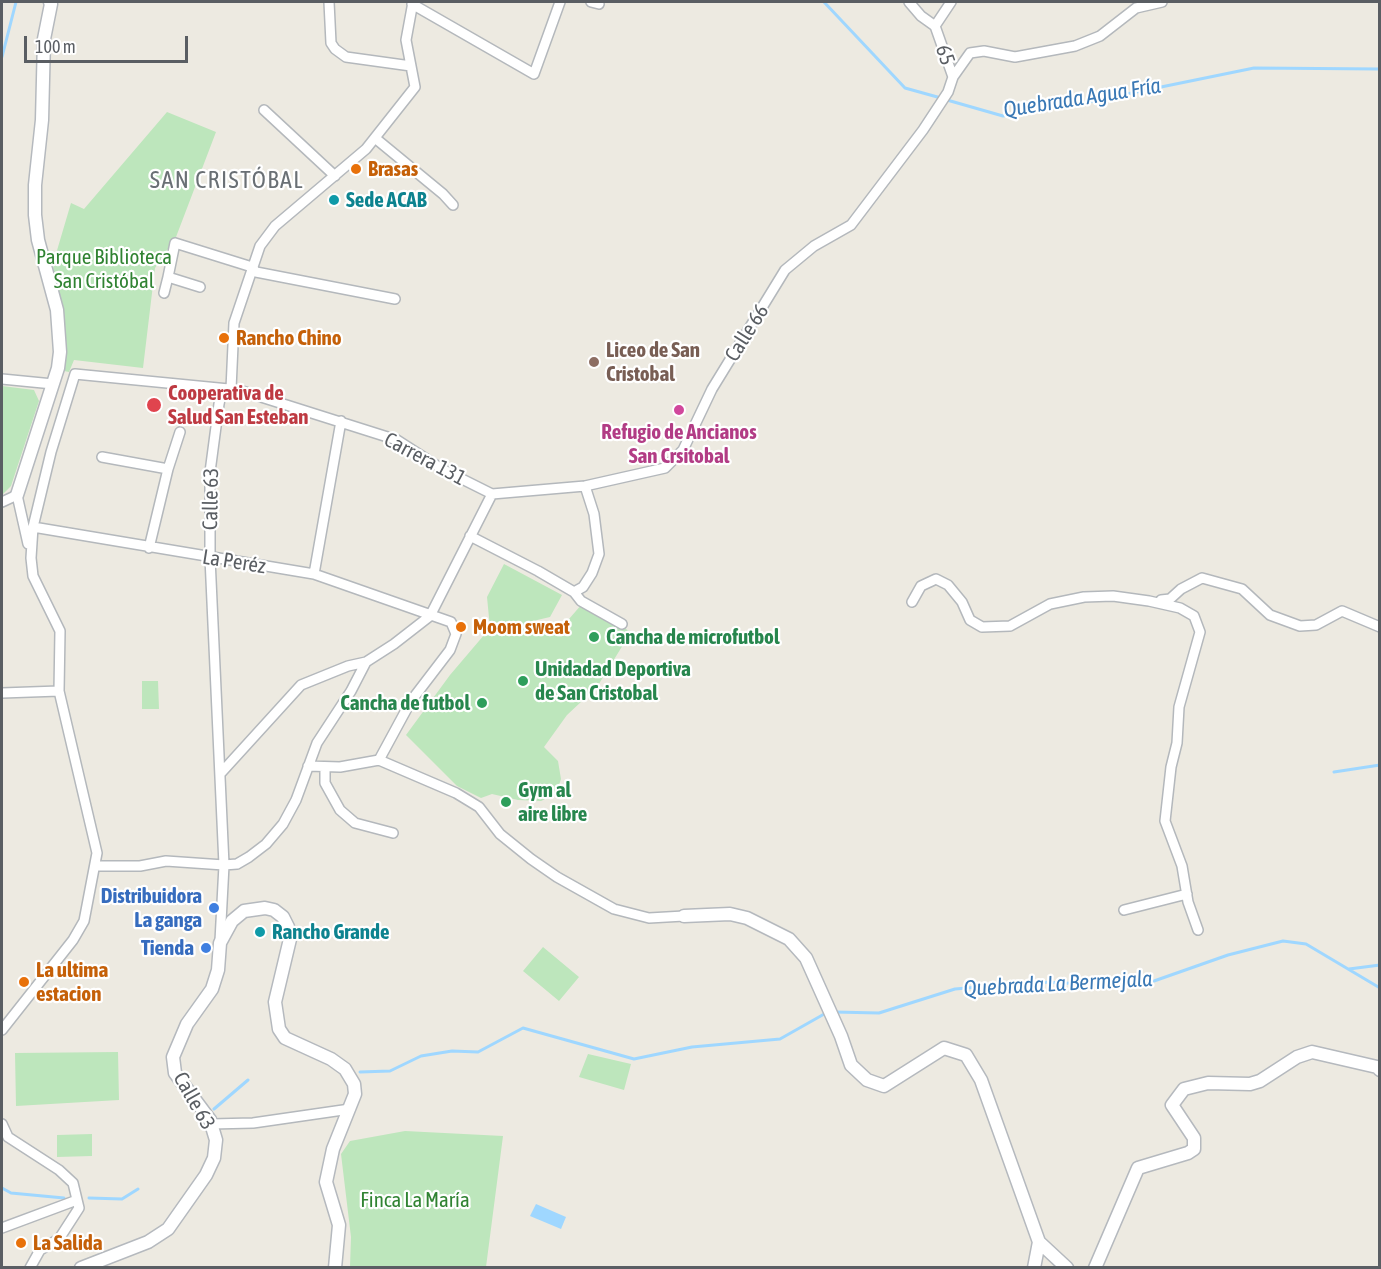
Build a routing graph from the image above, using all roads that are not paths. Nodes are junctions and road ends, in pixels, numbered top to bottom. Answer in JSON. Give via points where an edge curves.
{"nodes":[{"id":1,"x":51,"y":2,"type":"edge"},
{"id":2,"x":329,"y":2,"type":"edge"},
{"id":3,"x":561,"y":2,"type":"edge"},
{"id":4,"x":909,"y":2,"type":"edge"},
{"id":5,"x":951,"y":2,"type":"edge"},
{"id":6,"x":1162,"y":2,"type":"edge"},
{"id":7,"x":412,"y":3,"type":"edge"},
{"id":8,"x":935,"y":26,"type":"junction"},
{"id":9,"x":411,"y":66,"type":"junction"},
{"id":10,"x":953,"y":77,"type":"junction"},
{"id":11,"x":264,"y":110,"type":"dead end"},
{"id":12,"x":375,"y":138,"type":"junction"},
{"id":13,"x":335,"y":176,"type":"junction"},
{"id":14,"x":453,"y":205,"type":"dead end"},
{"id":15,"x":252,"y":267,"type":"junction"},
{"id":16,"x":168,"y":277,"type":"junction"},
{"id":17,"x":200,"y":287,"type":"dead end"},
{"id":18,"x":164,"y":293,"type":"dead end"},
{"id":19,"x":395,"y":299,"type":"dead end"},
{"id":20,"x":2,"y":379,"type":"edge"},
{"id":21,"x":53,"y":384,"type":"junction"},
{"id":22,"x":231,"y":389,"type":"junction"},
{"id":23,"x":341,"y":421,"type":"junction"},
{"id":24,"x":180,"y":432,"type":"dead end"},
{"id":25,"x":32,"y":447,"type":"junction"},
{"id":26,"x":51,"y":452,"type":"junction"},
{"id":27,"x":102,"y":457,"type":"dead end"},
{"id":28,"x":168,"y":469,"type":"junction"},
{"id":29,"x":585,"y":486,"type":"junction"},
{"id":30,"x":492,"y":494,"type":"junction"},
{"id":31,"x":17,"y":495,"type":"junction"},
{"id":32,"x":2,"y":502,"type":"edge"},
{"id":33,"x":33,"y":527,"type":"junction"},
{"id":34,"x":470,"y":536,"type":"junction"},
{"id":35,"x":149,"y":548,"type":"junction"},
{"id":36,"x":31,"y":558,"type":"junction"},
{"id":37,"x":210,"y":558,"type":"junction"},
{"id":38,"x":314,"y":574,"type":"junction"},
{"id":39,"x":574,"y":592,"type":"junction"},
{"id":40,"x":1149,"y":601,"type":"junction"},
{"id":41,"x":912,"y":602,"type":"dead end"},
{"id":42,"x":430,"y":615,"type":"junction"},
{"id":43,"x":622,"y":624,"type":"dead end"},
{"id":44,"x":1380,"y":627,"type":"edge"},
{"id":45,"x":366,"y":662,"type":"junction"},
{"id":46,"x":59,"y":691,"type":"junction"},
{"id":47,"x":2,"y":693,"type":"edge"},
{"id":48,"x":379,"y":760,"type":"junction"},
{"id":49,"x":308,"y":766,"type":"junction"},
{"id":50,"x":325,"y":767,"type":"junction"},
{"id":51,"x":220,"y":774,"type":"junction"},
{"id":52,"x":393,"y":833,"type":"dead end"},
{"id":53,"x":224,"y":865,"type":"junction"},
{"id":54,"x":96,"y":866,"type":"junction"},
{"id":55,"x":1187,"y":894,"type":"junction"},
{"id":56,"x":1124,"y":910,"type":"dead end"},
{"id":57,"x":684,"y":916,"type":"joint"},
{"id":58,"x":1198,"y":930,"type":"dead end"},
{"id":59,"x":220,"y":944,"type":"junction"},
{"id":60,"x":2,"y":1030,"type":"edge"},
{"id":61,"x":1380,"y":1070,"type":"edge"},
{"id":62,"x":350,"y":1109,"type":"junction"},
{"id":63,"x":2,"y":1124,"type":"edge"},
{"id":64,"x":211,"y":1124,"type":"junction"},
{"id":65,"x":77,"y":1200,"type":"junction"},
{"id":66,"x":2,"y":1228,"type":"edge"},
{"id":67,"x":1039,"y":1242,"type":"junction"},
{"id":68,"x":30,"y":1268,"type":"edge"},
{"id":69,"x":81,"y":1268,"type":"edge"},
{"id":70,"x":335,"y":1268,"type":"edge"},
{"id":71,"x":1035,"y":1268,"type":"edge"},
{"id":72,"x":1067,"y":1268,"type":"edge"},
{"id":73,"x":1095,"y":1268,"type":"edge"}],
"edges":[{"from":1,"to":21,"type":"street","via":[[44,39],[35,215],[60,330]]},
{"from":2,"to":9,"type":"street","via":[[331,43],[335,49],[346,57]]},
{"from":3,"to":7,"type":"street","via":[[534,74]]},
{"from":4,"to":8,"type":"street"},
{"from":5,"to":8,"type":"street","name":"65"},
{"from":6,"to":10,"type":"street","name":"Calle 66","via":[[1136,8],[1105,33],[1075,46],[1015,57],[984,51],[970,53]]},
{"from":7,"to":9,"type":"street","via":[[406,40]]},
{"from":8,"to":10,"type":"street","name":"65"},
{"from":9,"to":12,"type":"street","name":"Calle 63","via":[[415,87]]},
{"from":10,"to":29,"type":"street","name":"Calle 66","via":[[948,92],[923,130],[851,225],[814,246],[785,270],[712,389],[684,450],[665,468]]},
{"from":11,"to":13,"type":"street"},
{"from":12,"to":13,"type":"street","name":"Calle 63"},
{"from":12,"to":14,"type":"street"},
{"from":13,"to":15,"type":"street","name":"Calle 63","via":[[275,226],[260,246]]},
{"from":15,"to":16,"type":"street","via":[[175,243]]},
{"from":15,"to":19,"type":"street","via":[[256,272]]},
{"from":15,"to":22,"type":"street","name":"Calle 63","via":[[234,323]]},
{"from":16,"to":17,"type":"street"},
{"from":16,"to":18,"type":"street"},
{"from":20,"to":21,"type":"street"},
{"from":21,"to":25,"type":"street"},
{"from":22,"to":23,"type":"street","name":"Carrera 131"},
{"from":22,"to":26,"type":"street","name":"Carrera 131","via":[[75,374]]},
{"from":22,"to":37,"type":"street","name":"Calle 63","via":[[220,399],[215,430],[210,472]]},
{"from":23,"to":30,"type":"street","name":"Carrera 131","via":[[397,440]]},
{"from":23,"to":38,"type":"street"},
{"from":24,"to":28,"type":"street"},
{"from":25,"to":26,"type":"street"},
{"from":25,"to":31,"type":"street"},
{"from":26,"to":33,"type":"street"},
{"from":27,"to":28,"type":"street"},
{"from":28,"to":35,"type":"street"},
{"from":29,"to":30,"type":"street","name":"Calle 66"},
{"from":29,"to":39,"type":"street","via":[[594,514],[598,554],[592,573],[583,587]]},
{"from":30,"to":34,"type":"street"},
{"from":31,"to":32,"type":"street"},
{"from":31,"to":36,"type":"street"},
{"from":33,"to":35,"type":"street","name":"La Peréz"},
{"from":33,"to":36,"type":"street"},
{"from":34,"to":39,"type":"street"},
{"from":34,"to":42,"type":"street"},
{"from":35,"to":37,"type":"street","name":"La Peréz"},
{"from":36,"to":46,"type":"street","via":[[33,576],[60,631]]},
{"from":37,"to":38,"type":"street","name":"La Peréz"},
{"from":37,"to":51,"type":"street","name":"Calle 63"},
{"from":38,"to":42,"type":"street","name":"La Peréz"},
{"from":39,"to":43,"type":"street","via":[[581,601]]},
{"from":40,"to":41,"type":"street","via":[[1084,597],[1050,604],[1010,626],[997,628],[982,627],[970,620],[962,602],[942,581],[928,580]]},
{"from":40,"to":44,"type":"street","via":[[1170,599],[1202,578],[1242,589],[1270,615],[1300,626],[1316,624],[1342,611]]},
{"from":40,"to":55,"type":"street","via":[[1180,608],[1194,616],[1199,625],[1179,707],[1165,821],[1182,866]]},
{"from":42,"to":45,"type":"street"},
{"from":42,"to":48,"type":"street","name":"La Peréz","via":[[451,622],[456,634],[450,650],[411,700]]},
{"from":45,"to":49,"type":"street","via":[[317,743]]},
{"from":45,"to":51,"type":"street","via":[[301,685]]},
{"from":46,"to":47,"type":"street"},
{"from":46,"to":54,"type":"street","via":[[90,814]]},
{"from":48,"to":50,"type":"street"},
{"from":48,"to":57,"type":"street","via":[[479,807],[500,834],[531,859],[614,909],[649,918]]},
{"from":49,"to":50,"type":"street"},
{"from":49,"to":53,"type":"street","via":[[296,800],[278,831],[249,857],[237,864]]},
{"from":50,"to":52,"type":"street","via":[[325,783],[340,810],[355,823]]},
{"from":51,"to":53,"type":"street","name":"Calle 63"},
{"from":53,"to":54,"type":"street","via":[[166,861],[140,866]]},
{"from":53,"to":59,"type":"street","name":"Calle 63"},
{"from":54,"to":60,"type":"street","via":[[84,921]]},
{"from":55,"to":56,"type":"street"},
{"from":55,"to":58,"type":"street"},
{"from":57,"to":67,"type":"street","via":[[729,914],[747,918],[789,939],[806,958],[851,1065],[867,1080],[884,1086],[944,1048],[966,1055],[981,1080]]},
{"from":59,"to":62,"type":"street","name":"Calle 63","via":[[236,915],[244,911],[274,910],[288,927],[288,950],[275,1002],[279,1029],[285,1038],[345,1069],[354,1084]]},
{"from":59,"to":64,"type":"street","name":"Calle 63","via":[[212,988],[187,1024],[172,1057],[175,1073]]},
{"from":61,"to":73,"type":"street","via":[[1312,1052],[1250,1084],[1208,1083],[1184,1089],[1172,1105],[1194,1138],[1194,1149],[1138,1168]]},
{"from":62,"to":64,"type":"street","via":[[253,1123]]},
{"from":62,"to":70,"type":"street","via":[[333,1149],[326,1182],[339,1225]]},
{"from":63,"to":65,"type":"street","via":[[8,1137],[73,1183]]},
{"from":64,"to":69,"type":"street","name":"Calle 63","via":[[216,1140],[214,1158],[168,1229],[148,1242]]},
{"from":65,"to":66,"type":"street"},
{"from":65,"to":68,"type":"street","via":[[79,1208],[74,1219],[59,1239],[40,1250]]},
{"from":67,"to":71,"type":"street"},
{"from":67,"to":72,"type":"street"}]}
